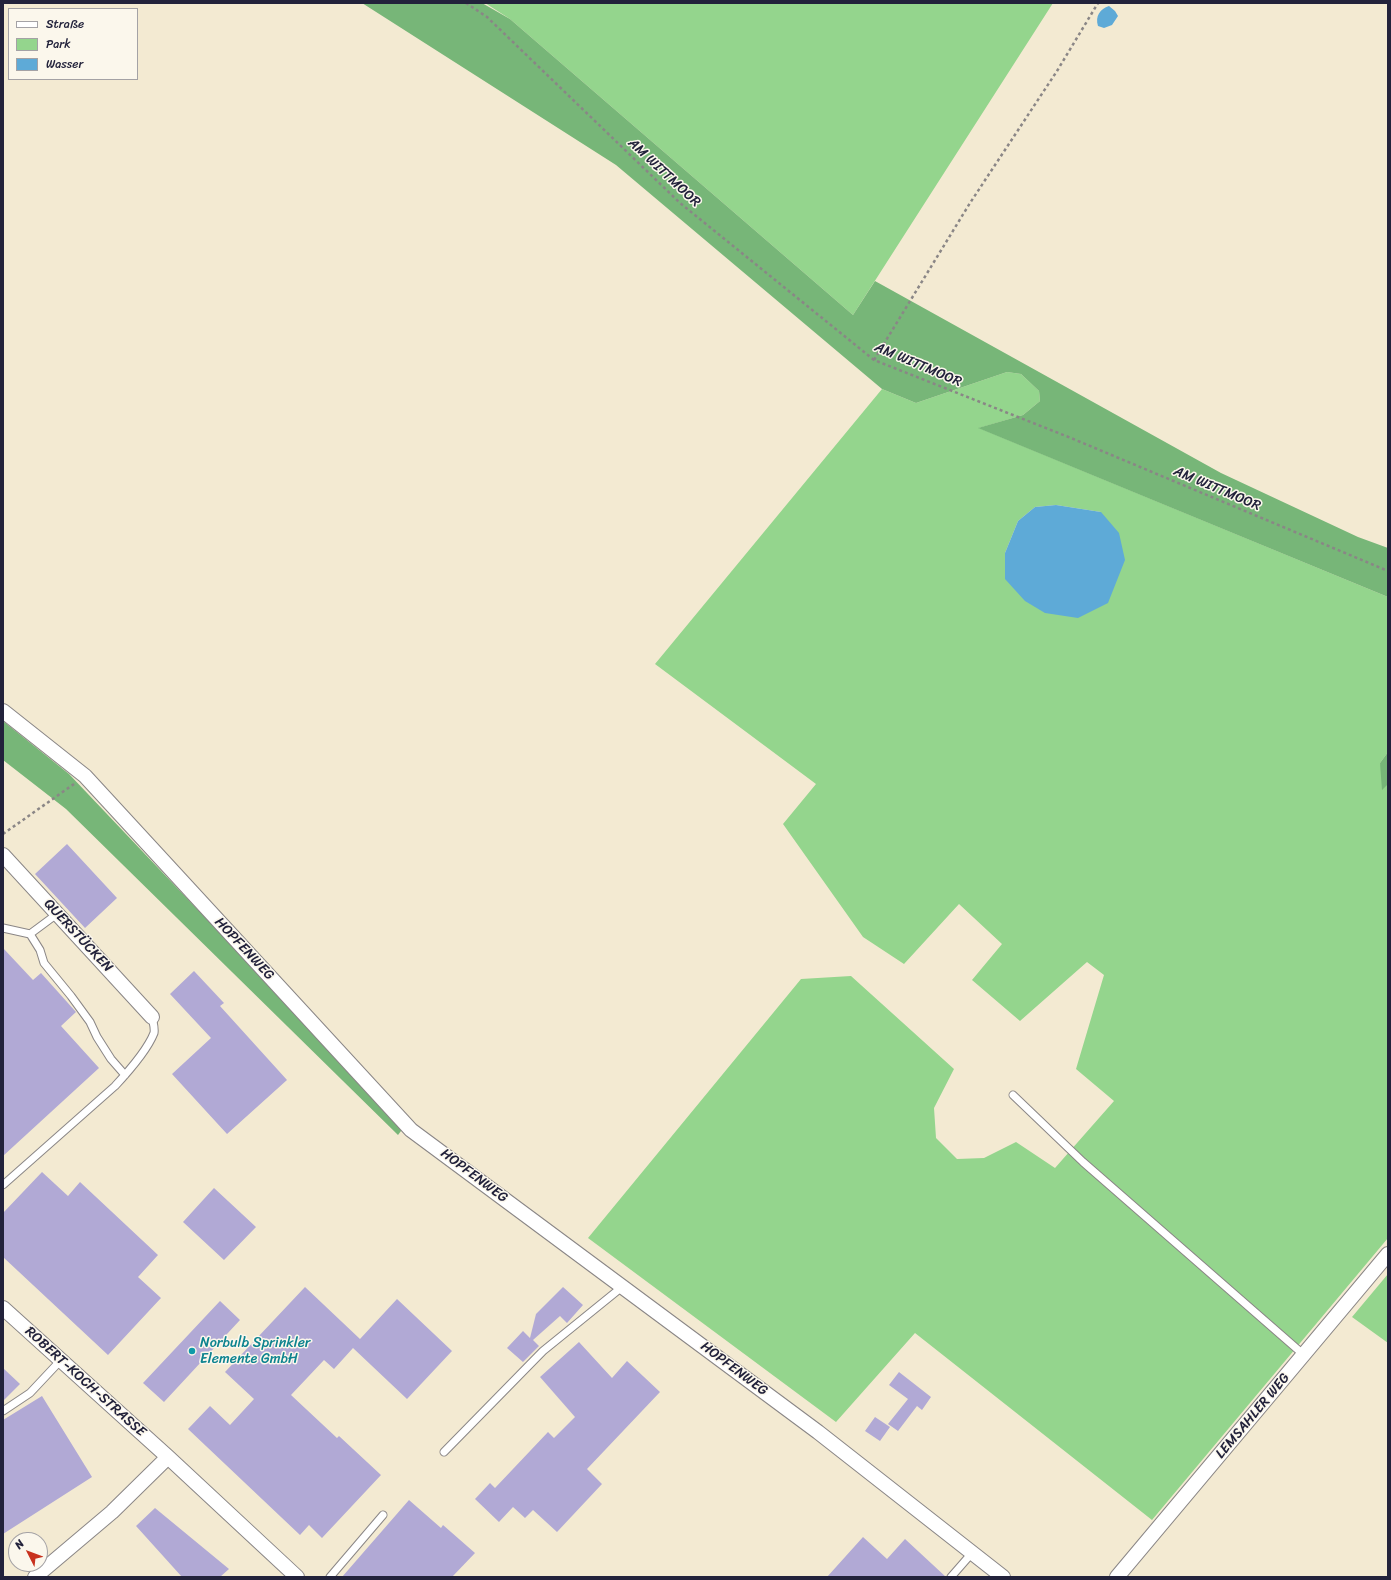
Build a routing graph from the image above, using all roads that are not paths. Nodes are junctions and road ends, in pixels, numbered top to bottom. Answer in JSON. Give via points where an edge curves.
{"nodes":[{"id":1,"x":3,"y":711,"type":"edge"},
{"id":2,"x":3,"y":855,"type":"edge"},
{"id":3,"x":57,"y":914,"type":"junction"},
{"id":4,"x":3,"y":928,"type":"edge"},
{"id":5,"x":30,"y":934,"type":"junction"},
{"id":6,"x":152,"y":1017,"type":"joint"},
{"id":7,"x":125,"y":1075,"type":"junction"},
{"id":8,"x":1013,"y":1095,"type":"dead end"},
{"id":9,"x":3,"y":1185,"type":"edge"},
{"id":10,"x":1388,"y":1254,"type":"edge"},
{"id":11,"x":622,"y":1286,"type":"junction"},
{"id":12,"x":3,"y":1308,"type":"edge"},
{"id":13,"x":1304,"y":1355,"type":"junction"},
{"id":14,"x":61,"y":1360,"type":"junction"},
{"id":15,"x":3,"y":1411,"type":"edge"},
{"id":16,"x":444,"y":1452,"type":"dead end"},
{"id":17,"x":168,"y":1457,"type":"junction"},
{"id":18,"x":383,"y":1515,"type":"dead end"},
{"id":19,"x":972,"y":1553,"type":"junction"},
{"id":20,"x":35,"y":1577,"type":"edge"},
{"id":21,"x":297,"y":1577,"type":"edge"},
{"id":22,"x":330,"y":1577,"type":"edge"},
{"id":23,"x":951,"y":1577,"type":"edge"},
{"id":24,"x":1003,"y":1577,"type":"edge"},
{"id":25,"x":1117,"y":1577,"type":"edge"}],
"edges":[{"from":1,"to":11,"type":"street","name":"HOPFENWEG","via":[[85,776],[411,1130]]},
{"from":2,"to":3,"type":"street","name":"QUERSTÜCKEN"},
{"from":3,"to":5,"type":"lane"},
{"from":3,"to":6,"type":"street","name":"QUERSTÜCKEN"},
{"from":4,"to":5,"type":"lane"},
{"from":5,"to":7,"type":"lane","via":[[40,950],[44,963],[90,1022],[111,1059]]},
{"from":6,"to":7,"type":"lane","via":[[155,1031]]},
{"from":7,"to":9,"type":"lane"},
{"from":8,"to":13,"type":"lane","via":[[1083,1162]]},
{"from":10,"to":13,"type":"street","name":"LEMSAHLER WEG"},
{"from":11,"to":16,"type":"lane","via":[[543,1350]]},
{"from":11,"to":19,"type":"street","name":"HOPFENWEG","via":[[818,1432]]},
{"from":12,"to":14,"type":"street","name":"ROBERT-KOCH-STRASSE"},
{"from":13,"to":25,"type":"street","name":"LEMSAHLER WEG"},
{"from":14,"to":15,"type":"lane","via":[[30,1393]]},
{"from":14,"to":17,"type":"street","name":"ROBERT-KOCH-STRASSE"},
{"from":17,"to":20,"type":"street","via":[[112,1512]]},
{"from":17,"to":21,"type":"street","name":"ROBERT-KOCH-STRASSE"},
{"from":18,"to":22,"type":"lane"},
{"from":19,"to":23,"type":"lane"},
{"from":19,"to":24,"type":"street","name":"HOPFENWEG"}]}
